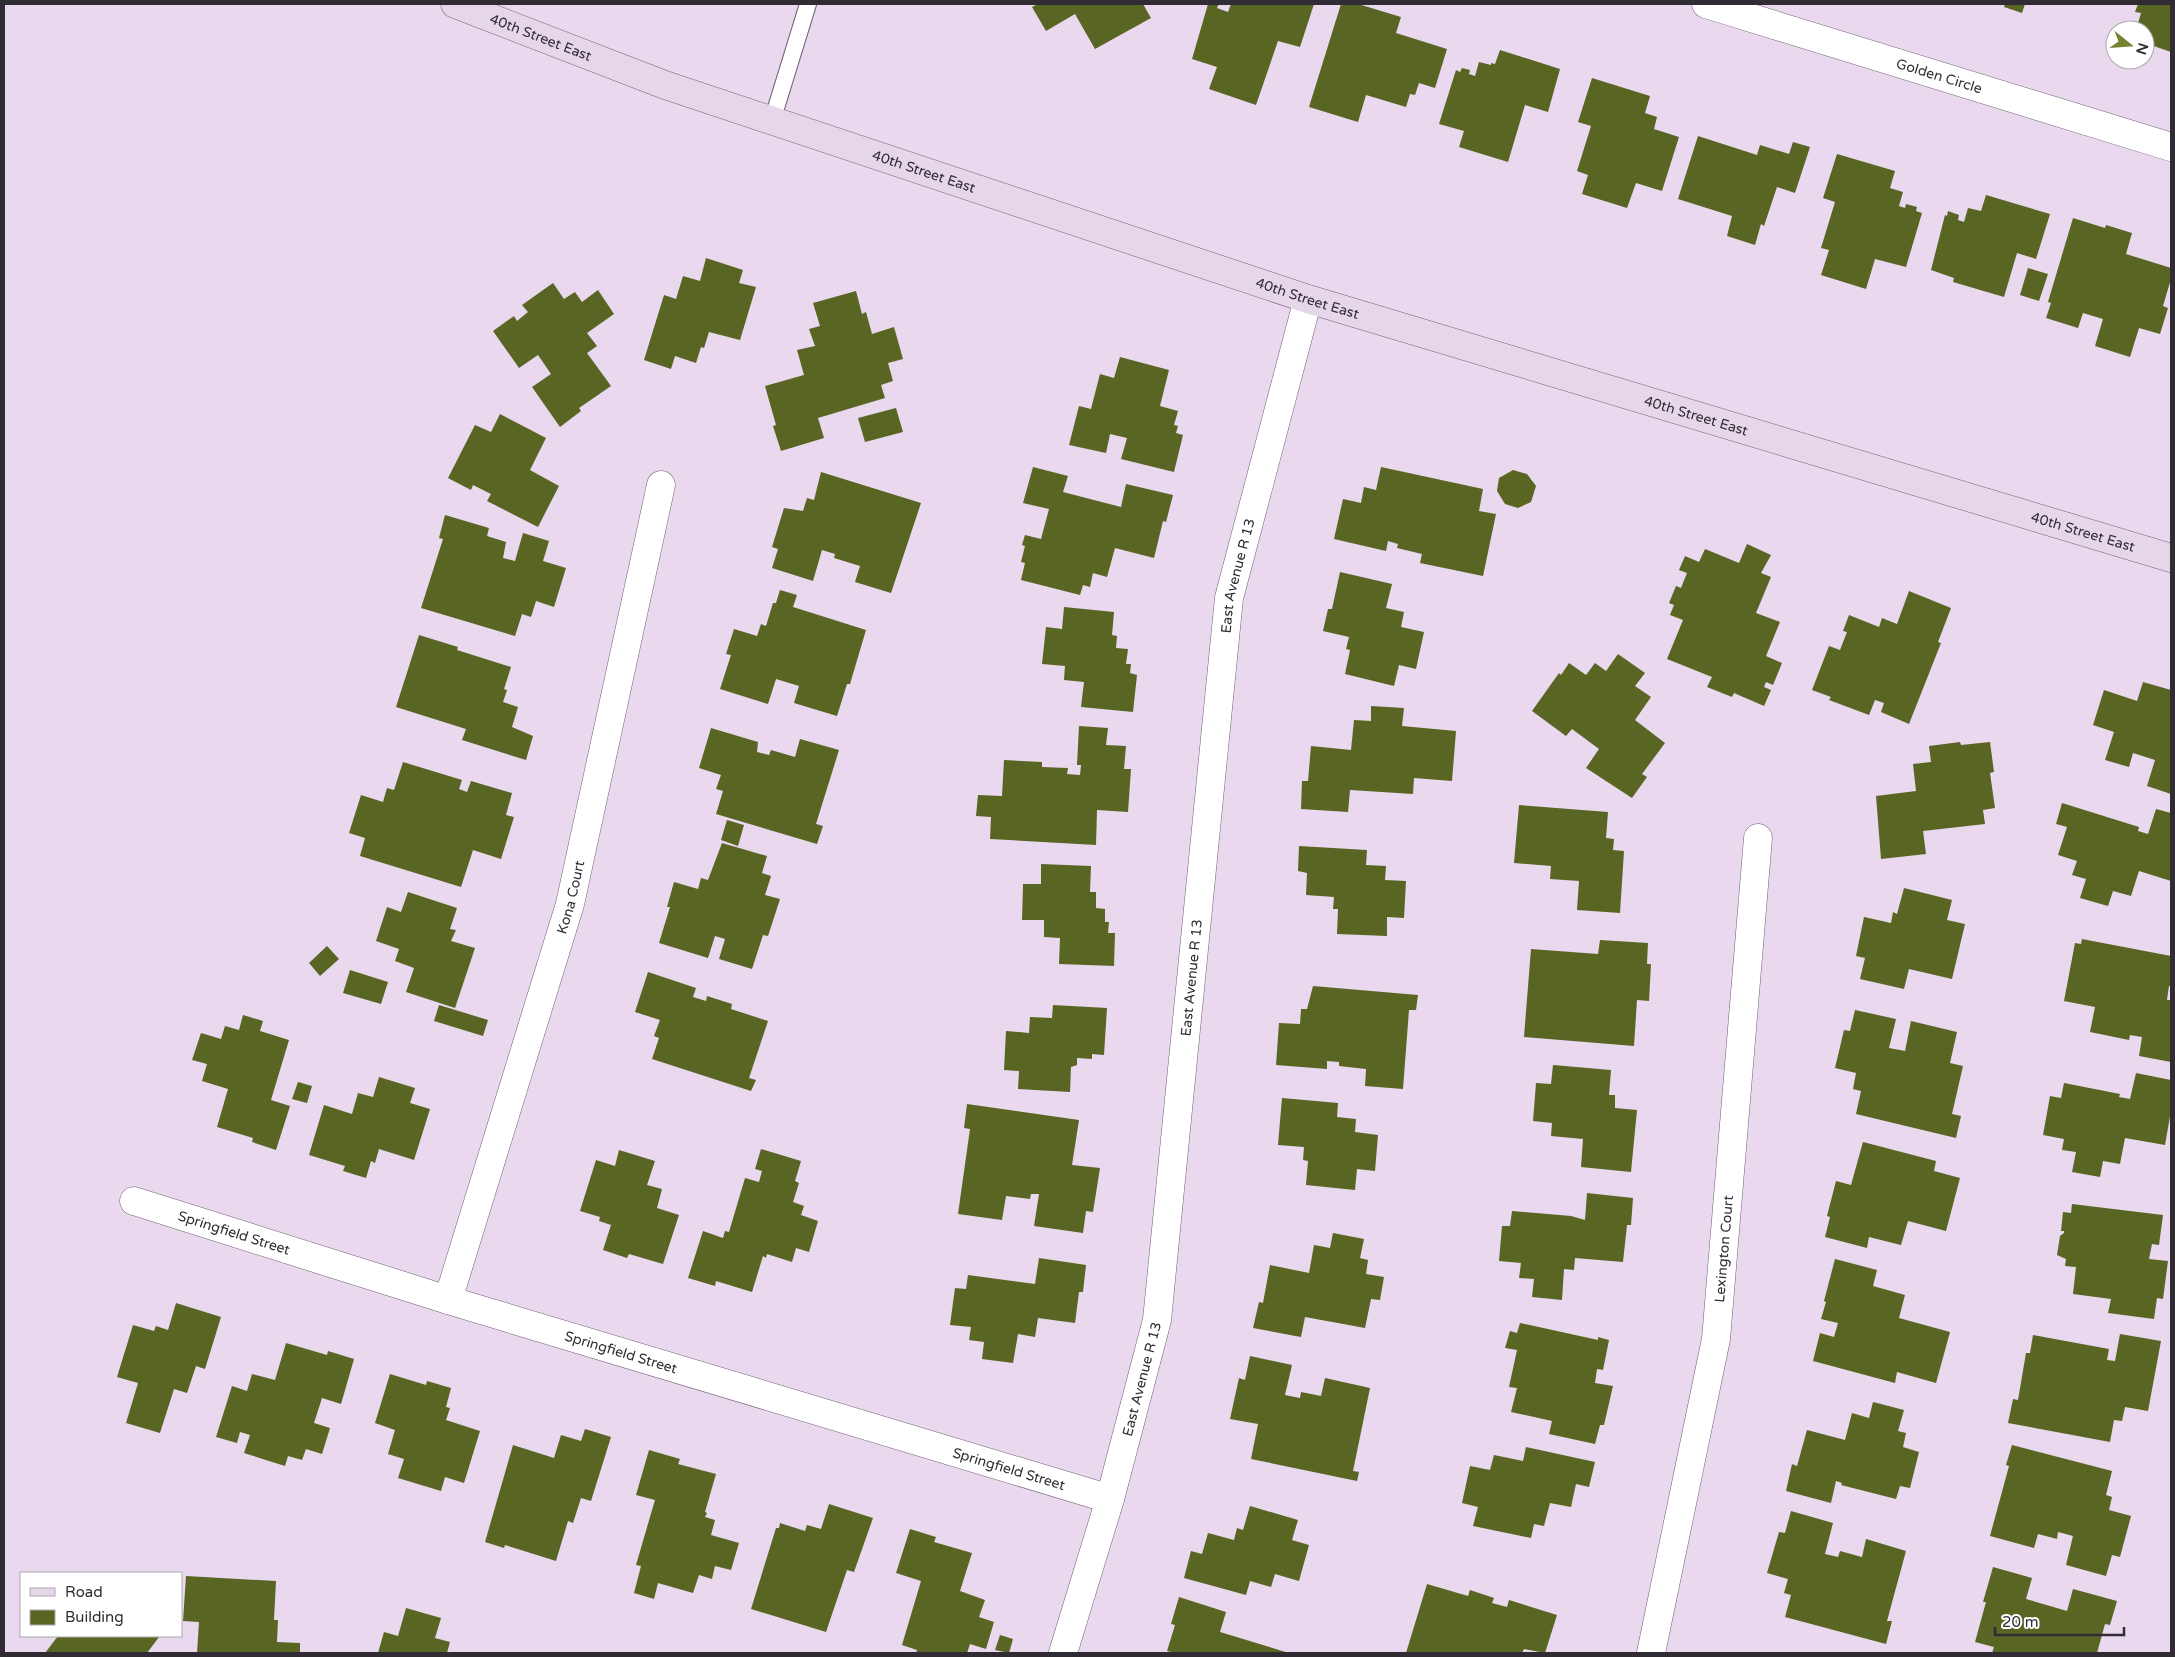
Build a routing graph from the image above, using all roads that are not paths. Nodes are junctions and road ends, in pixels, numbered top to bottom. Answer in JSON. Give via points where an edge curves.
{"nodes":[{"id":1,"x":455,"y":4,"type":"edge"},
{"id":2,"x":808,"y":4,"type":"edge"},
{"id":3,"x":1706,"y":4,"type":"edge"},
{"id":4,"x":772,"y":121,"type":"junction"},
{"id":5,"x":2171,"y":147,"type":"edge"},
{"id":6,"x":1308,"y":299,"type":"junction"},
{"id":7,"x":661,"y":485,"type":"dead end"},
{"id":8,"x":2171,"y":556,"type":"edge"},
{"id":9,"x":1758,"y":838,"type":"dead end"},
{"id":10,"x":134,"y":1201,"type":"dead end"},
{"id":11,"x":448,"y":1300,"type":"junction"},
{"id":12,"x":1110,"y":1499,"type":"junction"},
{"id":13,"x":1063,"y":1653,"type":"edge"},
{"id":14,"x":1650,"y":1653,"type":"edge"}],
"edges":[{"from":1,"to":4,"type":"main road","name":"40th Street East","via":[[665,85]]},
{"from":2,"to":4,"type":"lane"},
{"from":3,"to":5,"type":"street","name":"Golden Circle"},
{"from":4,"to":6,"type":"main road","name":"40th Street East"},
{"from":6,"to":8,"type":"main road","name":"40th Street East"},
{"from":6,"to":12,"type":"street","name":"East Avenue R 13","via":[[1228,598],[1157,1320]]},
{"from":7,"to":11,"type":"street","name":"Kona Court","via":[[570,904]]},
{"from":9,"to":14,"type":"street","name":"Lexington Court","via":[[1716,1339]]},
{"from":10,"to":11,"type":"street","name":"Springfield Street"},
{"from":11,"to":12,"type":"street","name":"Springfield Street"},
{"from":12,"to":13,"type":"street","name":"East Avenue R 13"}]}
